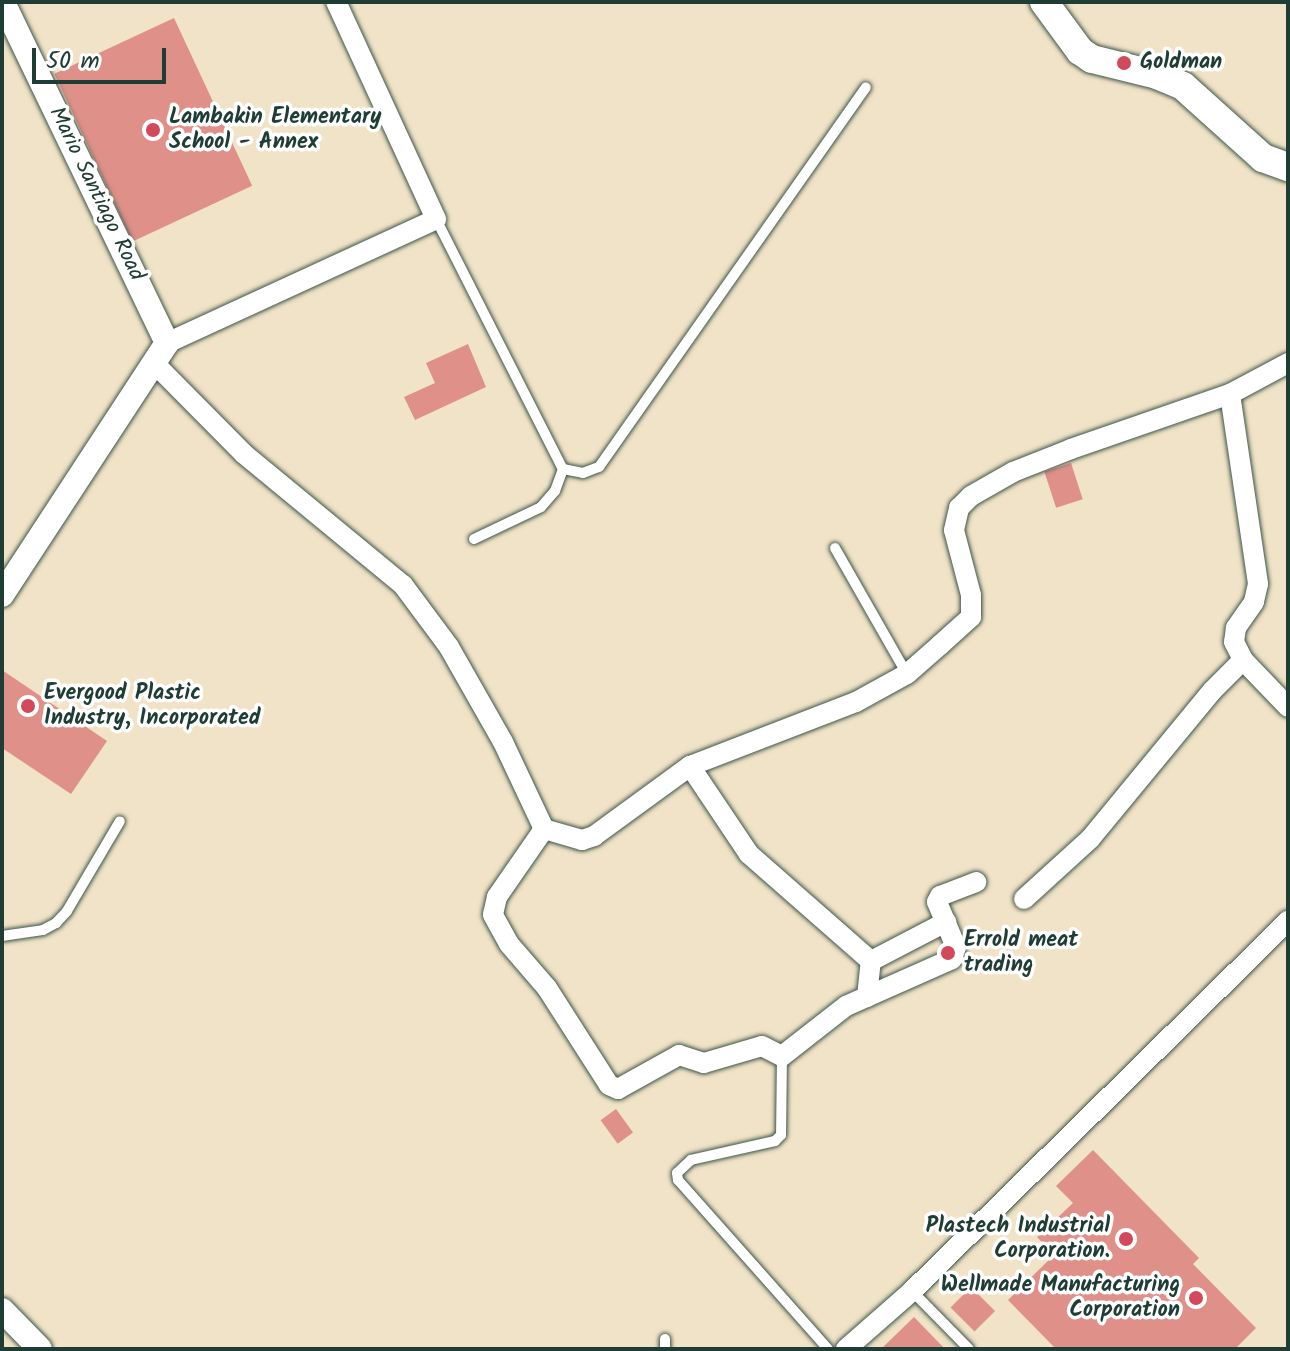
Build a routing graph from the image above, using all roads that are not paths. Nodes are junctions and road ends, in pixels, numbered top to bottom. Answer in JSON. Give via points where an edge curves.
{"nodes":[{"id":1,"x":3,"y":2,"type":"edge"},
{"id":2,"x":336,"y":2,"type":"edge"},
{"id":3,"x":1044,"y":2,"type":"edge"},
{"id":4,"x":866,"y":87,"type":"dead end"},
{"id":5,"x":1288,"y":167,"type":"edge"},
{"id":6,"x":436,"y":219,"type":"junction"},
{"id":7,"x":161,"y":354,"type":"junction"},
{"id":8,"x":1288,"y":363,"type":"edge"},
{"id":9,"x":1230,"y":394,"type":"junction"},
{"id":10,"x":563,"y":469,"type":"junction"},
{"id":11,"x":474,"y":539,"type":"dead end"},
{"id":12,"x":835,"y":548,"type":"dead end"},
{"id":13,"x":2,"y":595,"type":"edge"},
{"id":14,"x":1243,"y":660,"type":"junction"},
{"id":15,"x":907,"y":674,"type":"junction"},
{"id":16,"x":1288,"y":707,"type":"edge"},
{"id":17,"x":690,"y":766,"type":"junction"},
{"id":18,"x":120,"y":821,"type":"dead end"},
{"id":19,"x":544,"y":829,"type":"junction"},
{"id":20,"x":976,"y":882,"type":"dead end"},
{"id":21,"x":1024,"y":899,"type":"dead end"},
{"id":22,"x":1288,"y":921,"type":"edge"},
{"id":23,"x":946,"y":922,"type":"junction"},
{"id":24,"x":2,"y":936,"type":"edge"},
{"id":25,"x":871,"y":961,"type":"junction"},
{"id":26,"x":867,"y":997,"type":"junction"},
{"id":27,"x":782,"y":1056,"type":"junction"},
{"id":28,"x":912,"y":1291,"type":"junction"},
{"id":29,"x":2,"y":1310,"type":"edge"},
{"id":30,"x":40,"y":1349,"type":"edge"},
{"id":31,"x":828,"y":1349,"type":"edge"},
{"id":32,"x":846,"y":1349,"type":"edge"},
{"id":33,"x":969,"y":1349,"type":"edge"}],
"edges":[{"from":1,"to":7,"type":"street","name":"Mario Santiago Road"},
{"from":2,"to":6,"type":"street"},
{"from":3,"to":5,"type":"main road","via":[[1080,51],[1183,86],[1263,158]]},
{"from":4,"to":10,"type":"lane","via":[[599,467],[583,473]]},
{"from":6,"to":7,"type":"street"},
{"from":6,"to":10,"type":"lane"},
{"from":7,"to":13,"type":"street"},
{"from":7,"to":19,"type":"street","via":[[244,454],[403,585],[449,647]]},
{"from":8,"to":9,"type":"street"},
{"from":9,"to":14,"type":"street","via":[[1258,584],[1234,636]]},
{"from":9,"to":15,"type":"street","via":[[1071,449],[971,496],[954,518],[954,530],[971,595],[971,617]]},
{"from":10,"to":11,"type":"lane","via":[[555,491],[541,507]]},
{"from":12,"to":15,"type":"lane"},
{"from":14,"to":16,"type":"street"},
{"from":14,"to":21,"type":"street","via":[[1090,839]]},
{"from":15,"to":17,"type":"street","via":[[856,702]]},
{"from":17,"to":19,"type":"street","via":[[594,836],[582,840]]},
{"from":17,"to":25,"type":"street","via":[[749,854]]},
{"from":18,"to":24,"type":"lane","via":[[56,923]]},
{"from":19,"to":27,"type":"street","via":[[497,897],[493,915],[609,1085],[628,1086],[679,1055],[704,1063],[762,1046]]},
{"from":20,"to":23,"type":"street","via":[[940,896],[937,902]]},
{"from":22,"to":28,"type":"street"},
{"from":23,"to":25,"type":"street"},
{"from":23,"to":26,"type":"street","via":[[956,947],[952,959]]},
{"from":25,"to":26,"type":"street"},
{"from":26,"to":27,"type":"street","via":[[846,1006]]},
{"from":27,"to":31,"type":"lane","via":[[781,1135],[775,1141],[691,1160],[677,1173],[678,1180]]},
{"from":28,"to":32,"type":"street"},
{"from":28,"to":33,"type":"lane"},
{"from":29,"to":30,"type":"street"}]}
